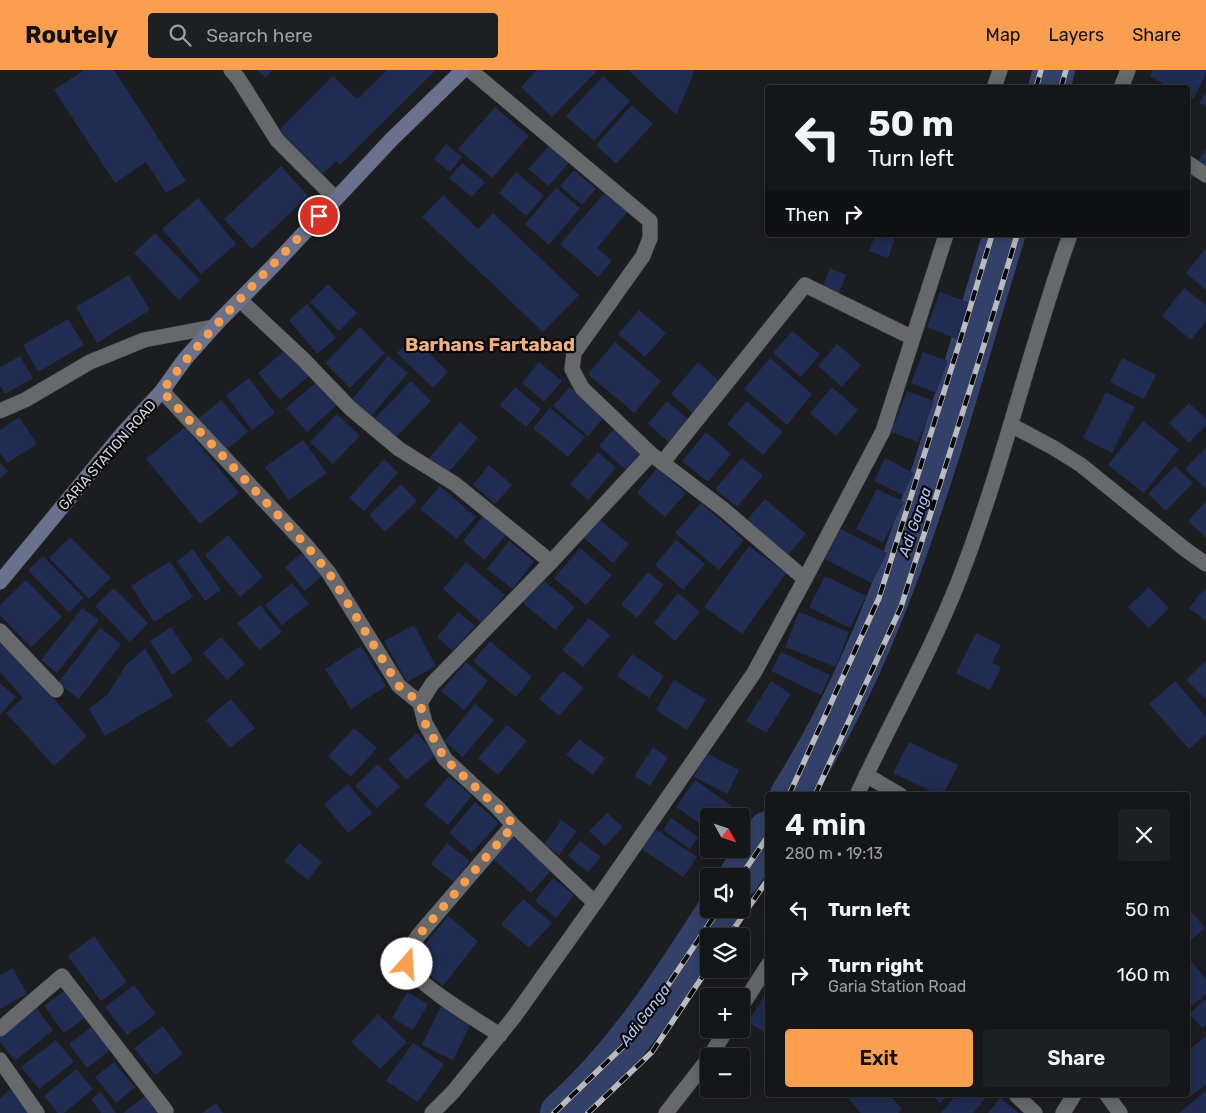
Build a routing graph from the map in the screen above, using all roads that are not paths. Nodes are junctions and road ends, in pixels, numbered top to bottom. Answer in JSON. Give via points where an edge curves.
{"nodes":[{"id":1,"x":231,"y":70,"type":"edge"},
{"id":2,"x":463,"y":70,"type":"edge"},
{"id":3,"x":470,"y":70,"type":"edge"},
{"id":4,"x":1000,"y":70,"type":"edge"},
{"id":5,"x":1128,"y":70,"type":"edge"},
{"id":6,"x":995,"y":85,"type":"edge"},
{"id":7,"x":1122,"y":85,"type":"edge"},
{"id":8,"x":1190,"y":164,"type":"edge"},
{"id":9,"x":1206,"y":175,"type":"edge"},
{"id":10,"x":335,"y":198,"type":"junction"},
{"id":11,"x":945,"y":237,"type":"edge"},
{"id":12,"x":1069,"y":237,"type":"edge"},
{"id":13,"x":240,"y":300,"type":"junction"},
{"id":14,"x":213,"y":327,"type":"junction"},
{"id":15,"x":913,"y":338,"type":"junction"},
{"id":16,"x":162,"y":391,"type":"junction"},
{"id":17,"x":0,"y":411,"type":"edge"},
{"id":18,"x":1011,"y":425,"type":"junction"},
{"id":19,"x":657,"y":458,"type":"junction"},
{"id":20,"x":551,"y":562,"type":"junction"},
{"id":21,"x":1206,"y":564,"type":"edge"},
{"id":22,"x":805,"y":579,"type":"junction"},
{"id":23,"x":0,"y":582,"type":"edge"},
{"id":24,"x":0,"y":631,"type":"edge"},
{"id":25,"x":56,"y":690,"type":"dead end"},
{"id":26,"x":420,"y":703,"type":"junction"},
{"id":27,"x":866,"y":775,"type":"junction"},
{"id":28,"x":858,"y":792,"type":"edge"},
{"id":29,"x":895,"y":792,"type":"edge"},
{"id":30,"x":514,"y":825,"type":"junction"},
{"id":31,"x":595,"y":903,"type":"junction"},
{"id":32,"x":765,"y":970,"type":"edge"},
{"id":33,"x":750,"y":993,"type":"edge"},
{"id":34,"x":0,"y":1029,"type":"edge"},
{"id":35,"x":500,"y":1035,"type":"junction"},
{"id":36,"x":0,"y":1060,"type":"edge"},
{"id":37,"x":700,"y":1069,"type":"edge"},
{"id":38,"x":1018,"y":1097,"type":"edge"},
{"id":39,"x":1073,"y":1097,"type":"edge"},
{"id":40,"x":1108,"y":1097,"type":"edge"},
{"id":41,"x":166,"y":1111,"type":"dead end"},
{"id":42,"x":37,"y":1113,"type":"edge"},
{"id":43,"x":432,"y":1113,"type":"edge"},
{"id":44,"x":666,"y":1113,"type":"edge"},
{"id":45,"x":1034,"y":1113,"type":"edge"},
{"id":46,"x":1063,"y":1113,"type":"edge"},
{"id":47,"x":1120,"y":1113,"type":"edge"}],
"edges":[{"from":1,"to":10,"type":"street","via":[[277,140]]},
{"from":2,"to":10,"type":"main road","name":"GARIA STATION ROAD"},
{"from":3,"to":19,"type":"street","via":[[650,221],[650,238],[643,256],[574,353],[572,369],[582,388]]},
{"from":4,"to":6,"type":"street"},
{"from":5,"to":7,"type":"street"},
{"from":8,"to":9,"type":"street"},
{"from":10,"to":13,"type":"main road","name":"GARIA STATION ROAD"},
{"from":11,"to":15,"type":"street"},
{"from":12,"to":18,"type":"street"},
{"from":13,"to":14,"type":"main road","name":"GARIA STATION ROAD"},
{"from":13,"to":20,"type":"street","via":[[350,408],[399,449],[455,484]]},
{"from":14,"to":16,"type":"main road","name":"GARIA STATION ROAD"},
{"from":14,"to":17,"type":"street","via":[[144,340],[90,362]]},
{"from":15,"to":19,"type":"street","via":[[805,286]]},
{"from":15,"to":22,"type":"street","via":[[883,431]]},
{"from":16,"to":23,"type":"main road","name":"GARIA STATION ROAD","via":[[123,433]]},
{"from":16,"to":26,"type":"street","via":[[329,573],[399,686]]},
{"from":18,"to":21,"type":"street","via":[[1081,464]]},
{"from":18,"to":27,"type":"street","via":[[959,580]]},
{"from":19,"to":20,"type":"street"},
{"from":19,"to":22,"type":"street"},
{"from":20,"to":26,"type":"street","via":[[432,684]]},
{"from":22,"to":31,"type":"street","via":[[754,673]]},
{"from":24,"to":25,"type":"street"},
{"from":26,"to":30,"type":"street","via":[[425,723],[445,759]]},
{"from":27,"to":28,"type":"street"},
{"from":27,"to":29,"type":"street"},
{"from":30,"to":31,"type":"street"},
{"from":30,"to":35,"type":"street","via":[[418,936],[406,956],[407,964],[418,979]]},
{"from":31,"to":35,"type":"street"},
{"from":32,"to":33,"type":"street"},
{"from":34,"to":41,"type":"street","via":[[62,976]]},
{"from":35,"to":43,"type":"street"},
{"from":36,"to":42,"type":"street"},
{"from":37,"to":44,"type":"street"},
{"from":38,"to":45,"type":"street"},
{"from":39,"to":46,"type":"street"},
{"from":40,"to":47,"type":"street"}]}
